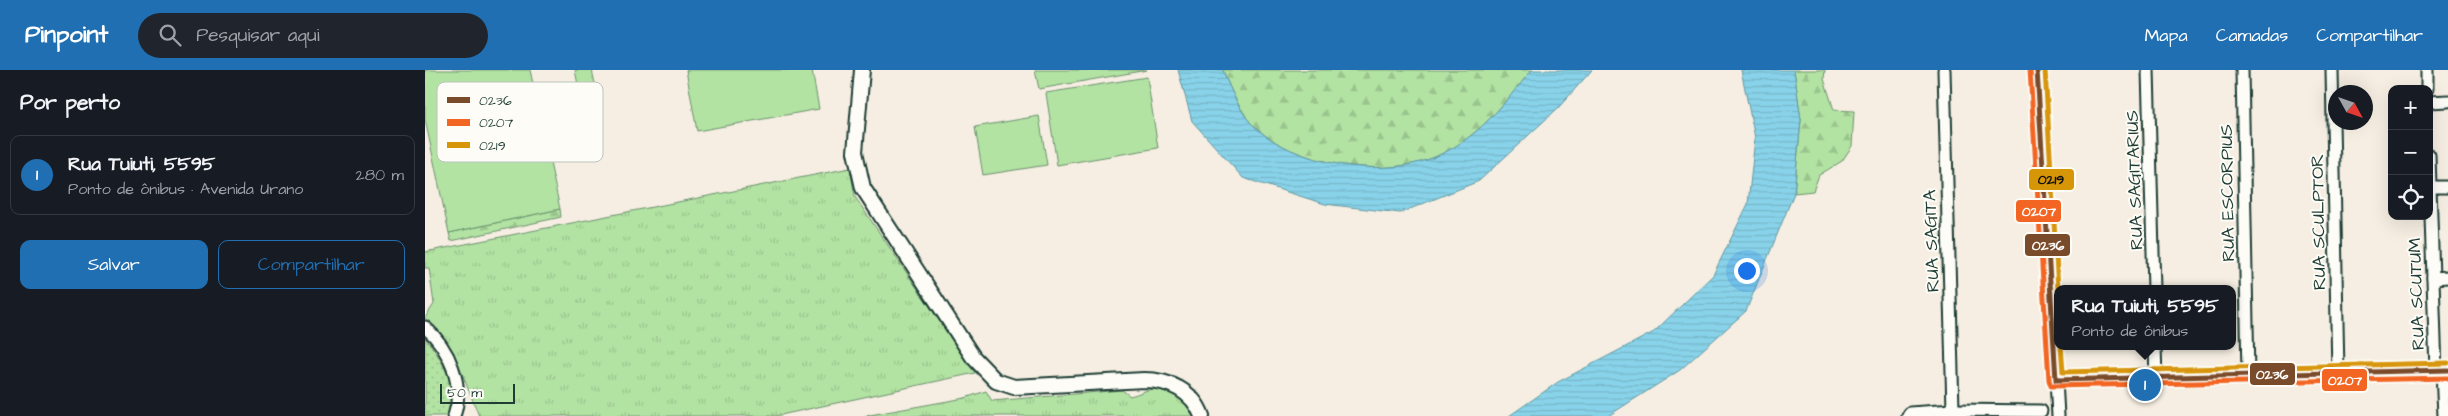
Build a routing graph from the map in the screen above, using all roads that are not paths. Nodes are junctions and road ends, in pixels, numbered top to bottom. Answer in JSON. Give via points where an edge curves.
{"nodes":[{"id":1,"x":861,"y":70,"type":"edge"},
{"id":2,"x":1944,"y":70,"type":"edge"},
{"id":3,"x":2037,"y":70,"type":"edge"},
{"id":4,"x":2148,"y":70,"type":"edge"},
{"id":5,"x":2242,"y":70,"type":"edge"},
{"id":6,"x":2332,"y":70,"type":"edge"},
{"id":7,"x":2427,"y":70,"type":"edge"},
{"id":8,"x":2427,"y":85,"type":"edge"},
{"id":9,"x":2448,"y":101,"type":"edge"},
{"id":10,"x":2433,"y":102,"type":"edge"},
{"id":11,"x":2433,"y":187,"type":"edge"},
{"id":12,"x":2448,"y":187,"type":"edge"},
{"id":13,"x":2431,"y":220,"type":"edge"},
{"id":14,"x":2433,"y":278,"type":"junction"},
{"id":15,"x":2448,"y":278,"type":"edge"},
{"id":16,"x":2154,"y":285,"type":"edge"},
{"id":17,"x":425,"y":327,"type":"edge"},
{"id":18,"x":2155,"y":350,"type":"edge"},
{"id":19,"x":2442,"y":371,"type":"edge"},
{"id":20,"x":2338,"y":373,"type":"junction"},
{"id":21,"x":2248,"y":375,"type":"junction"},
{"id":22,"x":2156,"y":378,"type":"junction"},
{"id":23,"x":2056,"y":386,"type":"junction"},
{"id":24,"x":1953,"y":410,"type":"junction"},
{"id":25,"x":2038,"y":413,"type":"edge"},
{"id":26,"x":454,"y":416,"type":"edge"},
{"id":27,"x":1202,"y":416,"type":"edge"},
{"id":28,"x":1908,"y":416,"type":"edge"},
{"id":29,"x":2058,"y":416,"type":"edge"},
{"id":30,"x":2444,"y":416,"type":"edge"}],
"edges":[{"from":1,"to":27,"type":"street","via":[[855,152],[863,188],[973,358],[992,378],[1001,384],[1023,387],[1154,380],[1189,395]]},
{"from":2,"to":24,"type":"street","name":"RUA SAGITA"},
{"from":3,"to":23,"type":"street"},
{"from":4,"to":16,"type":"street","name":"RUA SAGITARIUS"},
{"from":5,"to":21,"type":"street","name":"RUA ESCORPIUS"},
{"from":6,"to":20,"type":"street","name":"RUA SCULPTOR"},
{"from":7,"to":8,"type":"street"},
{"from":9,"to":10,"type":"street"},
{"from":11,"to":12,"type":"street"},
{"from":13,"to":14,"type":"street","name":"RUA SCUTUM"},
{"from":14,"to":15,"type":"street"},
{"from":14,"to":19,"type":"street","name":"RUA SCUTUM"},
{"from":17,"to":26,"type":"street","via":[[452,364],[458,405]]},
{"from":18,"to":22,"type":"street"},
{"from":19,"to":20,"type":"street"},
{"from":19,"to":30,"type":"street","name":"RUA SCUTUM"},
{"from":20,"to":21,"type":"street"},
{"from":21,"to":22,"type":"street"},
{"from":22,"to":23,"type":"street"},
{"from":23,"to":25,"type":"street"},
{"from":23,"to":29,"type":"street"},
{"from":24,"to":25,"type":"street"},
{"from":24,"to":28,"type":"street","via":[[1910,413]]}]}
